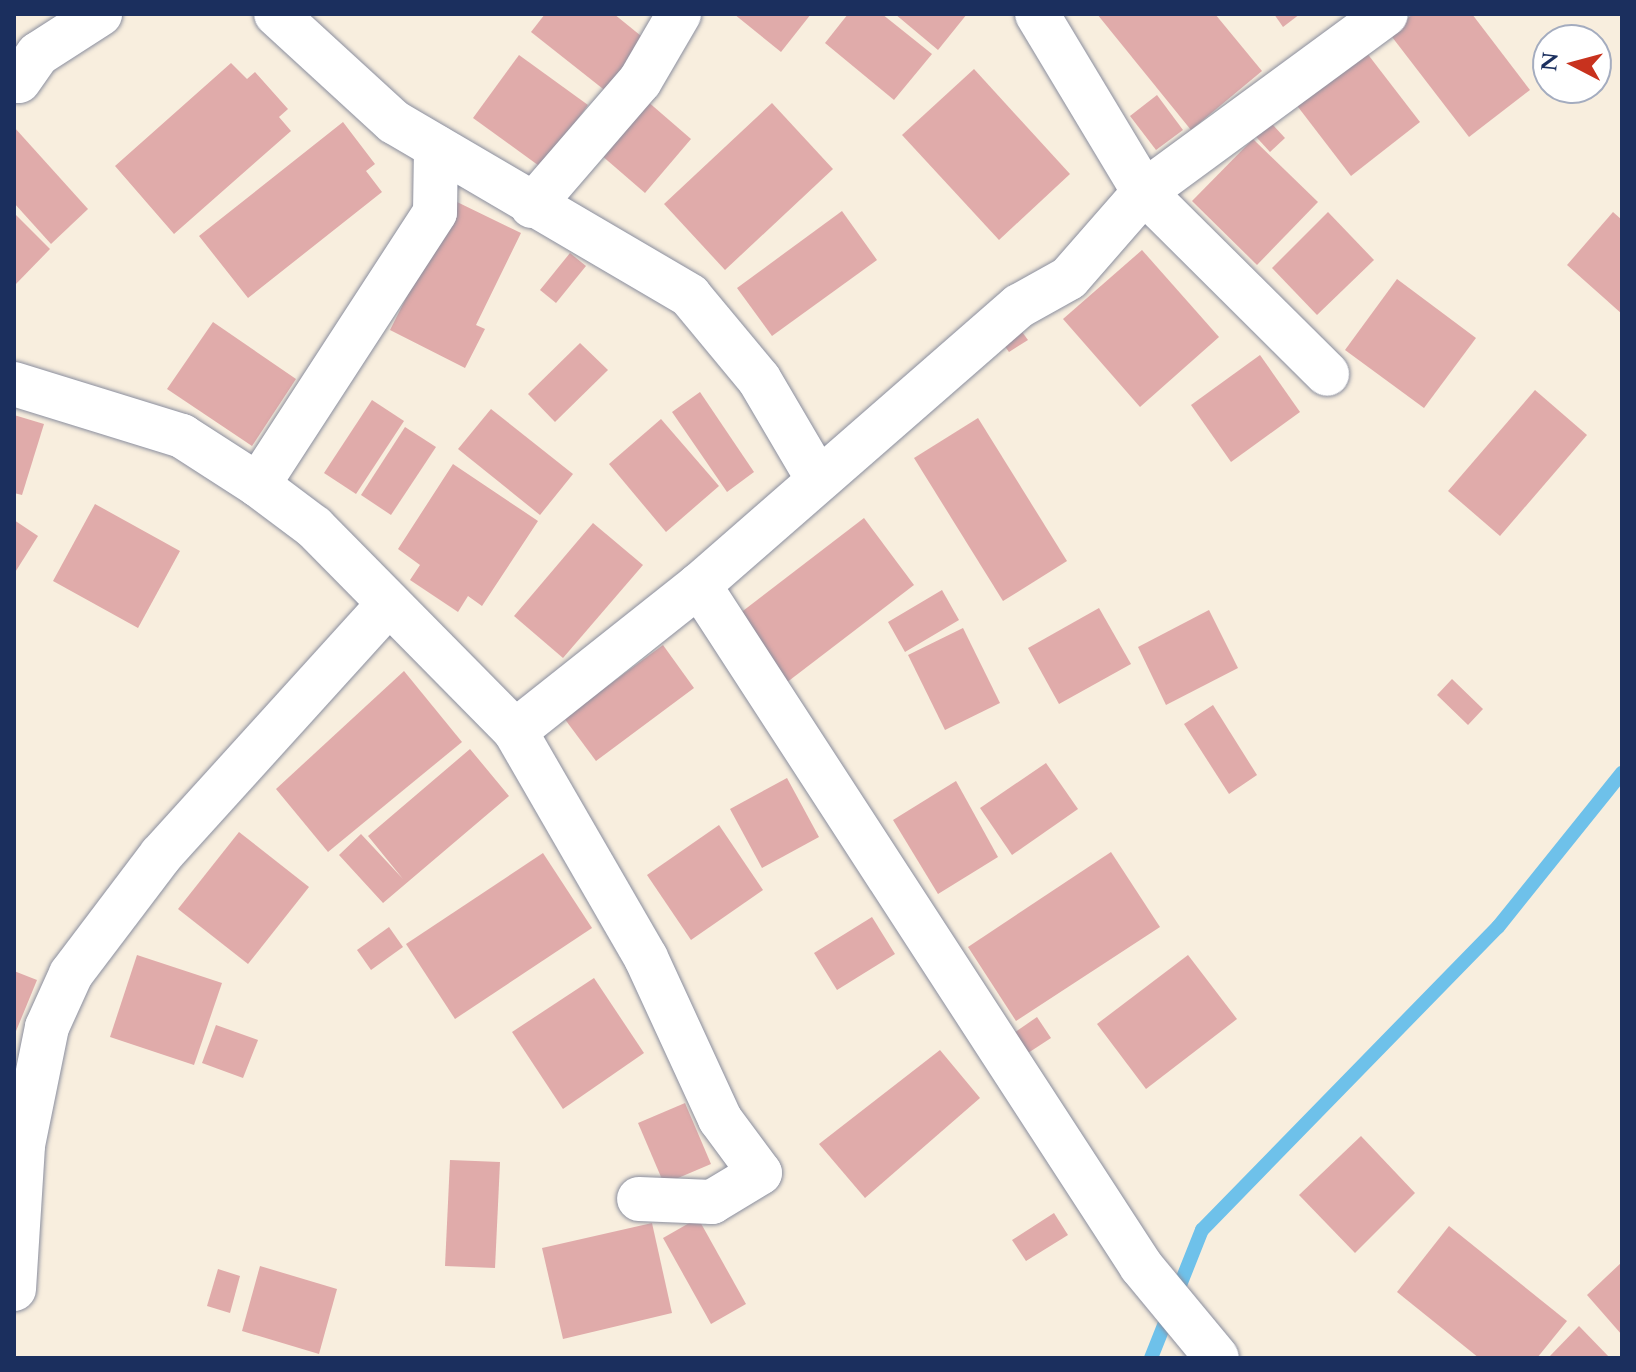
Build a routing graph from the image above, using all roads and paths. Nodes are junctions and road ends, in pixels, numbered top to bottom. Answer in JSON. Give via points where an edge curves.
{"nodes":[{"id":1,"x":100,"y":14,"type":"edge"},
{"id":2,"x":276,"y":14,"type":"edge"},
{"id":3,"x":679,"y":14,"type":"edge"},
{"id":4,"x":1037,"y":14,"type":"edge"},
{"id":5,"x":1386,"y":14,"type":"edge"},
{"id":6,"x":19,"y":81,"type":"dead end"},
{"id":7,"x":436,"y":147,"type":"junction"},
{"id":8,"x":1144,"y":192,"type":"junction"},
{"id":9,"x":532,"y":206,"type":"junction"},
{"id":10,"x":1327,"y":374,"type":"dead end"},
{"id":11,"x":14,"y":384,"type":"edge"},
{"id":12,"x":817,"y":478,"type":"junction"},
{"id":13,"x":258,"y":485,"type":"junction"},
{"id":14,"x":699,"y":585,"type":"junction"},
{"id":15,"x":387,"y":606,"type":"junction"},
{"id":16,"x":515,"y":731,"type":"junction"},
{"id":17,"x":639,"y":1199,"type":"dead end"},
{"id":18,"x":14,"y":1289,"type":"edge"},
{"id":19,"x":1217,"y":1358,"type":"edge"}],
"edges":[{"from":1,"to":6,"type":"street","via":[[38,54]]},
{"from":2,"to":7,"type":"street","via":[[394,122]]},
{"from":3,"to":9,"type":"street","via":[[640,81]]},
{"from":4,"to":8,"type":"street"},
{"from":5,"to":8,"type":"street"},
{"from":7,"to":9,"type":"street"},
{"from":7,"to":13,"type":"street","via":[[435,212]]},
{"from":8,"to":10,"type":"street"},
{"from":8,"to":12,"type":"street","via":[[1069,278],[1019,306]]},
{"from":9,"to":12,"type":"street","via":[[690,296],[759,379]]},
{"from":11,"to":13,"type":"street","via":[[182,436]]},
{"from":12,"to":14,"type":"street"},
{"from":13,"to":15,"type":"street","via":[[314,527]]},
{"from":14,"to":16,"type":"street"},
{"from":14,"to":19,"type":"street","via":[[1141,1266]]},
{"from":15,"to":16,"type":"street"},
{"from":15,"to":18,"type":"street","via":[[161,855],[71,974],[47,1027],[23,1145]]},
{"from":16,"to":17,"type":"street","via":[[646,958],[720,1119],[760,1173],[712,1202]]}]}
